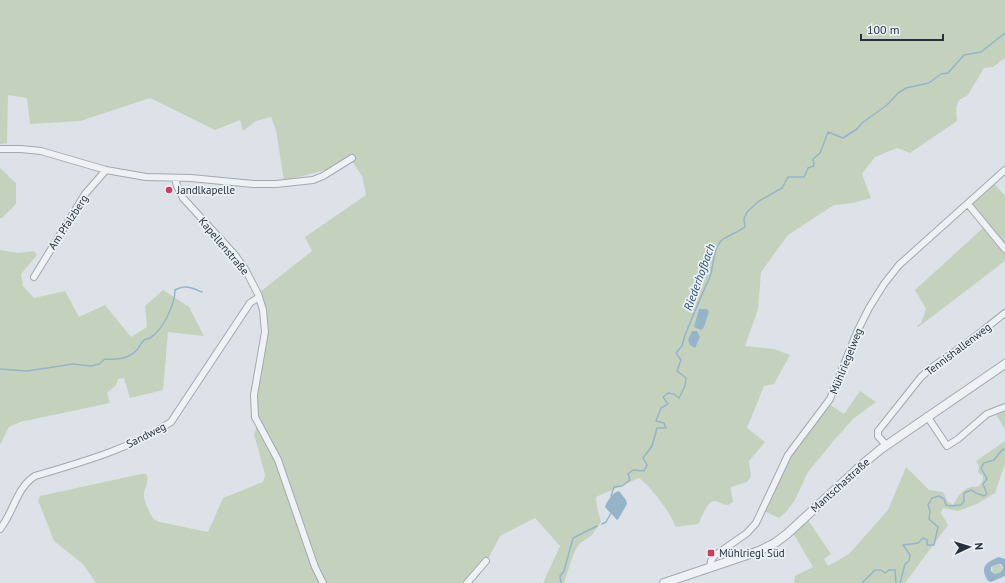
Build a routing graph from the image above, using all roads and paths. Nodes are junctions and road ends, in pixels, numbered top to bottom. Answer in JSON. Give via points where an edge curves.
{"nodes":[{"id":1,"x":0,"y":149,"type":"edge"},
{"id":2,"x":352,"y":158,"type":"dead end"},
{"id":3,"x":106,"y":170,"type":"junction"},
{"id":4,"x":1005,"y":170,"type":"edge"},
{"id":5,"x":175,"y":178,"type":"junction"},
{"id":6,"x":968,"y":204,"type":"junction"},
{"id":7,"x":1005,"y":249,"type":"edge"},
{"id":8,"x":34,"y":277,"type":"dead end"},
{"id":9,"x":259,"y":297,"type":"junction"},
{"id":10,"x":1005,"y":313,"type":"edge"},
{"id":11,"x":1005,"y":364,"type":"edge"},
{"id":12,"x":1005,"y":407,"type":"edge"},
{"id":13,"x":927,"y":416,"type":"junction"},
{"id":14,"x":886,"y":445,"type":"junction"},
{"id":15,"x":0,"y":529,"type":"edge"},
{"id":16,"x":486,"y":561,"type":"dead end"},
{"id":17,"x":710,"y":567,"type":"junction"},
{"id":18,"x":323,"y":583,"type":"edge"},
{"id":19,"x":467,"y":583,"type":"edge"},
{"id":20,"x":664,"y":583,"type":"edge"}],
"edges":[{"from":1,"to":3,"type":"street","via":[[41,151]]},
{"from":2,"to":5,"type":"street","via":[[323,176],[298,183],[253,184]]},
{"from":3,"to":5,"type":"street","via":[[146,177]]},
{"from":3,"to":8,"type":"street","name":"Am Pfalzberg","via":[[85,194]]},
{"from":4,"to":6,"type":"street","name":"Mühlriegelweg"},
{"from":5,"to":9,"type":"street","name":"Kapellenstraße","via":[[183,198],[235,255]]},
{"from":6,"to":7,"type":"street"},
{"from":6,"to":17,"type":"street","name":"Mühlriegelweg","via":[[899,265],[884,284],[857,332],[830,399],[788,455],[756,523],[714,556]]},
{"from":9,"to":15,"type":"street","name":"Sandweg","via":[[250,303],[171,422],[126,446],[36,476],[27,482],[20,492]]},
{"from":9,"to":18,"type":"street","name":"Kapellenstraße","via":[[265,332],[254,395],[256,417],[278,460],[315,568]]},
{"from":10,"to":14,"type":"street","name":"Tennishallenweg","via":[[921,377],[878,431],[878,436]]},
{"from":11,"to":13,"type":"street","name":"Mantschastraße"},
{"from":12,"to":13,"type":"street","via":[[987,414],[958,440],[947,446]]},
{"from":13,"to":14,"type":"street","name":"Mantschastraße"},
{"from":14,"to":17,"type":"street","name":"Mantschastraße","via":[[775,543],[752,554]]},
{"from":16,"to":19,"type":"street"},
{"from":17,"to":20,"type":"street","name":"Mantschastraße"}]}
